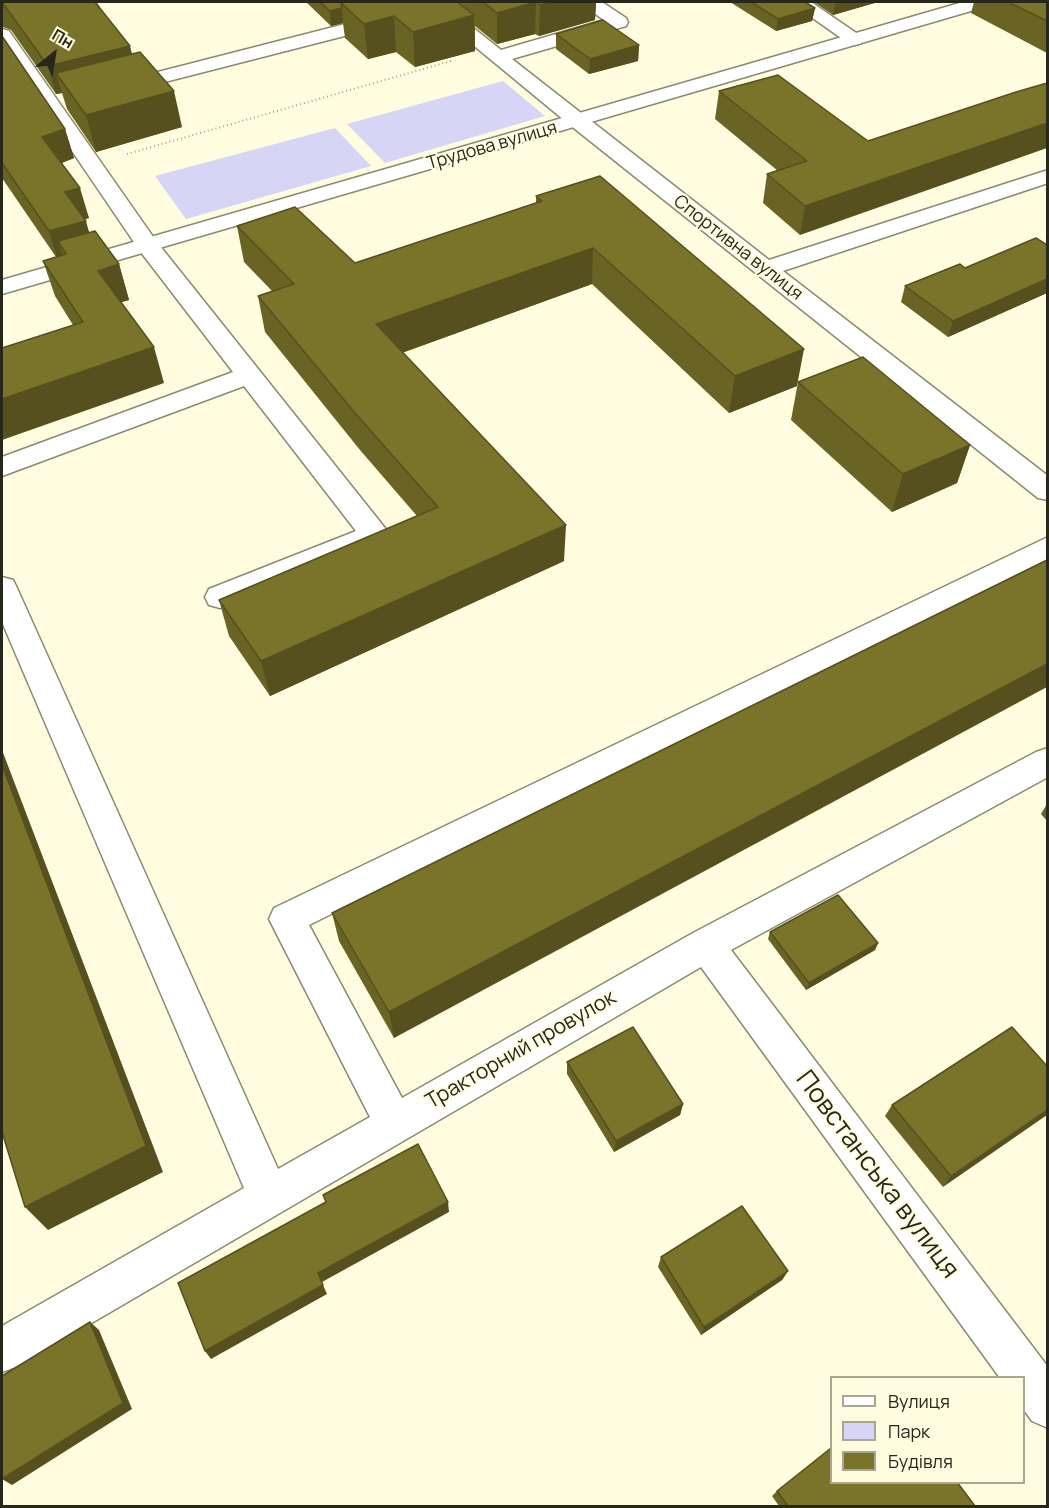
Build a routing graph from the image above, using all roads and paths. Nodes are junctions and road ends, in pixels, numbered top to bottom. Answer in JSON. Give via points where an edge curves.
{"nodes":[{"id":1,"x":591,"y":2,"type":"edge"},
{"id":2,"x":799,"y":2,"type":"edge"},
{"id":3,"x":969,"y":3,"type":"edge"},
{"id":4,"x":420,"y":9,"type":"edge"},
{"id":5,"x":855,"y":39,"type":"junction"},
{"id":6,"x":3,"y":40,"type":"edge"},
{"id":7,"x":498,"y":57,"type":"junction"},
{"id":8,"x":455,"y":60,"type":"edge"},
{"id":9,"x":95,"y":94,"type":"edge"},
{"id":10,"x":73,"y":99,"type":"edge"},
{"id":11,"x":50,"y":105,"type":"junction"},
{"id":12,"x":577,"y":121,"type":"junction"},
{"id":13,"x":91,"y":165,"type":"junction"},
{"id":14,"x":1047,"y":177,"type":"edge"},
{"id":15,"x":148,"y":246,"type":"junction"},
{"id":16,"x":765,"y":269,"type":"junction"},
{"id":17,"x":2,"y":287,"type":"edge"},
{"id":18,"x":249,"y":375,"type":"junction"},
{"id":19,"x":2,"y":467,"type":"edge"},
{"id":20,"x":1047,"y":491,"type":"edge"},
{"id":21,"x":1047,"y":547,"type":"edge"},
{"id":22,"x":2,"y":588,"type":"edge"},
{"id":23,"x":220,"y":597,"type":"edge"},
{"id":24,"x":1047,"y":761,"type":"edge"},
{"id":25,"x":706,"y":945,"type":"junction"},
{"id":26,"x":394,"y":1123,"type":"junction"},
{"id":27,"x":269,"y":1196,"type":"junction"},
{"id":28,"x":2,"y":1350,"type":"edge"},
{"id":29,"x":1047,"y":1405,"type":"edge"}],
"edges":[{"from":1,"to":7,"type":"street","via":[[619,22]]},
{"from":2,"to":5,"type":"street"},
{"from":3,"to":5,"type":"street","name":"Трудова вулиця"},
{"from":4,"to":7,"type":"street","name":"Спортивна вулиця"},
{"from":4,"to":9,"type":"street"},
{"from":5,"to":12,"type":"street","name":"Трудова вулиця"},
{"from":6,"to":11,"type":"street"},
{"from":7,"to":12,"type":"street","name":"Спортивна вулиця"},
{"from":8,"to":13,"type":"path"},
{"from":10,"to":11,"type":"street"},
{"from":11,"to":13,"type":"street"},
{"from":12,"to":15,"type":"street","name":"Трудова вулиця"},
{"from":12,"to":16,"type":"street","name":"Спортивна вулиця"},
{"from":13,"to":15,"type":"street"},
{"from":14,"to":16,"type":"street"},
{"from":15,"to":17,"type":"street","name":"Трудова вулиця"},
{"from":15,"to":18,"type":"street"},
{"from":16,"to":20,"type":"street","name":"Спортивна вулиця"},
{"from":18,"to":19,"type":"street"},
{"from":18,"to":23,"type":"street","via":[[375,535]]},
{"from":21,"to":26,"type":"street","via":[[287,919]]},
{"from":22,"to":27,"type":"street"},
{"from":24,"to":25,"type":"street","name":"Тракторний провулок"},
{"from":25,"to":26,"type":"street","name":"Тракторний провулок"},
{"from":25,"to":29,"type":"street","name":"Повстанська вулиця"},
{"from":26,"to":27,"type":"street","name":"Тракторний провулок"},
{"from":27,"to":28,"type":"street","name":"Тракторний провулок"}]}
